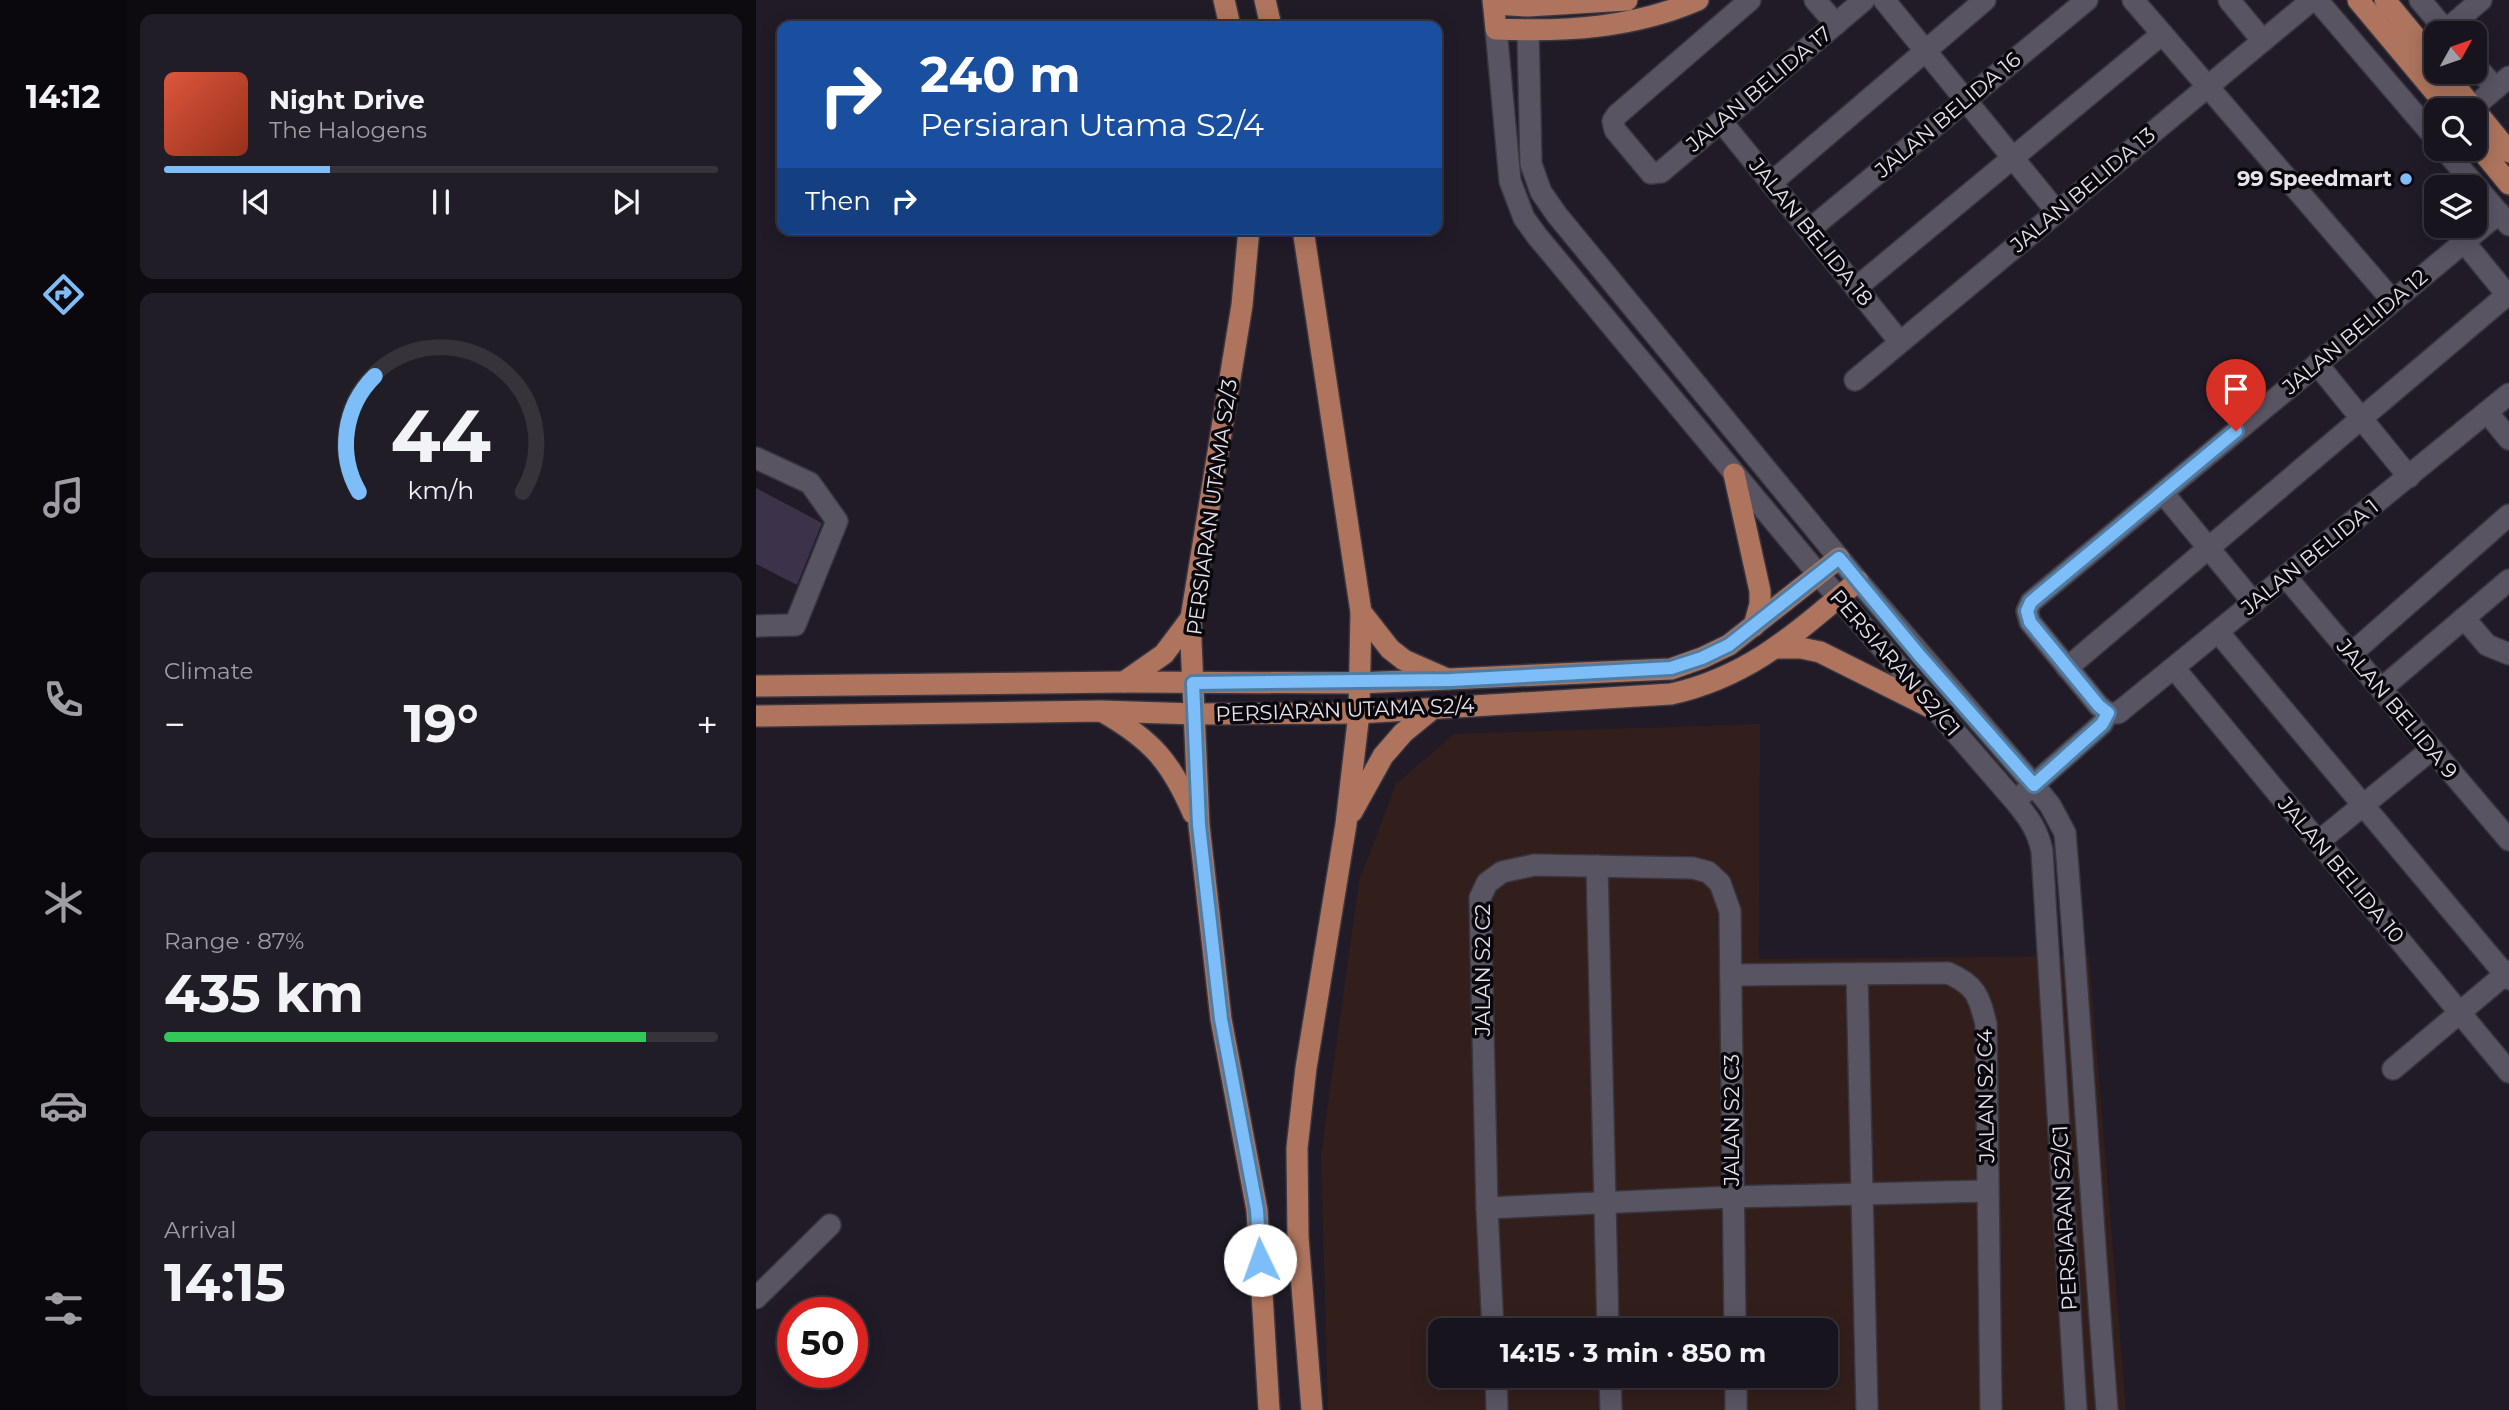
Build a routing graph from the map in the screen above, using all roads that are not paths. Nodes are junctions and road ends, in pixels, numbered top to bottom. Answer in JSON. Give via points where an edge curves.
{"nodes":[{"id":1,"x":1224,"y":0,"type":"edge"},
{"id":2,"x":1265,"y":0,"type":"edge"},
{"id":3,"x":1627,"y":0,"type":"edge"},
{"id":4,"x":1698,"y":0,"type":"edge"},
{"id":5,"x":1750,"y":0,"type":"edge"},
{"id":6,"x":1815,"y":0,"type":"edge"},
{"id":7,"x":1864,"y":0,"type":"edge"},
{"id":8,"x":1884,"y":0,"type":"edge"},
{"id":9,"x":1985,"y":0,"type":"edge"},
{"id":10,"x":2087,"y":0,"type":"edge"},
{"id":11,"x":2133,"y":0,"type":"edge"},
{"id":12,"x":2229,"y":0,"type":"edge"},
{"id":13,"x":2312,"y":0,"type":"edge"},
{"id":14,"x":2317,"y":0,"type":"edge"},
{"id":15,"x":2358,"y":0,"type":"edge"},
{"id":16,"x":2385,"y":0,"type":"edge"},
{"id":17,"x":2420,"y":0,"type":"edge"},
{"id":18,"x":2481,"y":0,"type":"edge"},
{"id":19,"x":1493,"y":2,"type":"edge"},
{"id":20,"x":1528,"y":3,"type":"edge"},
{"id":21,"x":1229,"y":21,"type":"edge"},
{"id":22,"x":1270,"y":21,"type":"edge"},
{"id":23,"x":2438,"y":21,"type":"edge"},
{"id":24,"x":2459,"y":21,"type":"edge"},
{"id":25,"x":1836,"y":24,"type":"junction"},
{"id":26,"x":1496,"y":29,"type":"junction"},
{"id":27,"x":1528,"y":30,"type":"junction"},
{"id":28,"x":2162,"y":34,"type":"junction"},
{"id":29,"x":2263,"y":41,"type":"junction"},
{"id":30,"x":2424,"y":47,"type":"edge"},
{"id":31,"x":1926,"y":51,"type":"junction"},
{"id":32,"x":2487,"y":73,"type":"edge"},
{"id":33,"x":2502,"y":83,"type":"edge"},
{"id":34,"x":2207,"y":87,"type":"junction"},
{"id":35,"x":2440,"y":98,"type":"edge"},
{"id":36,"x":2484,"y":98,"type":"edge"},
{"id":37,"x":1966,"y":100,"type":"junction"},
{"id":38,"x":1721,"y":121,"type":"junction"},
{"id":39,"x":2424,"y":125,"type":"edge"},
{"id":40,"x":2487,"y":127,"type":"edge"},
{"id":41,"x":2509,"y":152,"type":"edge"},
{"id":42,"x":2487,"y":157,"type":"edge"},
{"id":43,"x":2013,"y":159,"type":"junction"},
{"id":44,"x":2454,"y":161,"type":"edge"},
{"id":45,"x":1771,"y":183,"type":"junction"},
{"id":46,"x":2509,"y":184,"type":"edge"},
{"id":47,"x":2057,"y":212,"type":"junction"},
{"id":48,"x":2504,"y":219,"type":"edge"},
{"id":49,"x":1810,"y":230,"type":"junction"},
{"id":50,"x":1248,"y":235,"type":"edge"},
{"id":51,"x":1304,"y":235,"type":"edge"},
{"id":52,"x":2463,"y":242,"type":"junction"},
{"id":53,"x":1856,"y":288,"type":"junction"},
{"id":54,"x":2508,"y":296,"type":"edge"},
{"id":55,"x":2392,"y":300,"type":"junction"},
{"id":56,"x":1900,"y":342,"type":"junction"},
{"id":57,"x":2317,"y":363,"type":"junction"},
{"id":58,"x":1854,"y":380,"type":"dead end"},
{"id":59,"x":2509,"y":394,"type":"edge"},
{"id":60,"x":2487,"y":412,"type":"junction"},
{"id":61,"x":2362,"y":419,"type":"junction"},
{"id":62,"x":2509,"y":439,"type":"edge"},
{"id":63,"x":756,"y":458,"type":"edge"},
{"id":64,"x":1734,"y":474,"type":"junction"},
{"id":65,"x":2409,"y":477,"type":"junction"},
{"id":66,"x":2163,"y":492,"type":"junction"},
{"id":67,"x":2509,"y":515,"type":"edge"},
{"id":68,"x":2208,"y":548,"type":"junction"},
{"id":69,"x":1839,"y":558,"type":"junction"},
{"id":70,"x":1819,"y":575,"type":"junction"},
{"id":71,"x":2286,"y":578,"type":"junction"},
{"id":72,"x":2509,"y":580,"type":"edge"},
{"id":73,"x":1858,"y":581,"type":"junction"},
{"id":74,"x":1838,"y":598,"type":"junction"},
{"id":75,"x":2254,"y":603,"type":"junction"},
{"id":76,"x":1361,"y":612,"type":"junction"},
{"id":77,"x":1191,"y":618,"type":"junction"},
{"id":78,"x":2464,"y":618,"type":"junction"},
{"id":79,"x":756,"y":626,"type":"edge"},
{"id":80,"x":1754,"y":626,"type":"junction"},
{"id":81,"x":2218,"y":632,"type":"junction"},
{"id":82,"x":1777,"y":648,"type":"junction"},
{"id":83,"x":2351,"y":654,"type":"junction"},
{"id":84,"x":2509,"y":654,"type":"edge"},
{"id":85,"x":2067,"y":668,"type":"junction"},
{"id":86,"x":2174,"y":668,"type":"junction"},
{"id":87,"x":1451,"y":680,"type":"junction"},
{"id":88,"x":1124,"y":682,"type":"junction"},
{"id":89,"x":1193,"y":683,"type":"junction"},
{"id":90,"x":1360,"y":683,"type":"junction"},
{"id":91,"x":756,"y":686,"type":"edge"},
{"id":92,"x":2381,"y":689,"type":"junction"},
{"id":93,"x":1933,"y":708,"type":"junction"},
{"id":94,"x":1431,"y":710,"type":"junction"},
{"id":95,"x":1101,"y":711,"type":"junction"},
{"id":96,"x":1359,"y":713,"type":"junction"},
{"id":97,"x":2108,"y":713,"type":"junction"},
{"id":98,"x":1195,"y":714,"type":"junction"},
{"id":99,"x":756,"y":716,"type":"edge"},
{"id":100,"x":2432,"y":750,"type":"junction"},
{"id":101,"x":2034,"y":785,"type":"junction"},
{"id":102,"x":2015,"y":801,"type":"junction"},
{"id":103,"x":2363,"y":806,"type":"junction"},
{"id":104,"x":1346,"y":824,"type":"junction"},
{"id":105,"x":1199,"y":825,"type":"junction"},
{"id":106,"x":2509,"y":840,"type":"edge"},
{"id":107,"x":2318,"y":842,"type":"junction"},
{"id":108,"x":1597,"y":866,"type":"junction"},
{"id":109,"x":1730,"y":911,"type":"joint"},
{"id":110,"x":1857,"y":974,"type":"junction"},
{"id":111,"x":1731,"y":975,"type":"junction"},
{"id":112,"x":2508,"y":975,"type":"edge"},
{"id":113,"x":2460,"y":1013,"type":"junction"},
{"id":114,"x":2393,"y":1069,"type":"dead end"},
{"id":115,"x":2509,"y":1072,"type":"edge"},
{"id":116,"x":1987,"y":1191,"type":"junction"},
{"id":117,"x":1862,"y":1194,"type":"junction"},
{"id":118,"x":1732,"y":1197,"type":"junction"},
{"id":119,"x":1604,"y":1204,"type":"junction"},
{"id":120,"x":1487,"y":1208,"type":"junction"},
{"id":121,"x":830,"y":1225,"type":"dead end"},
{"id":122,"x":756,"y":1298,"type":"edge"},
{"id":123,"x":1492,"y":1318,"type":"edge"},
{"id":124,"x":1608,"y":1318,"type":"edge"},
{"id":125,"x":1735,"y":1318,"type":"edge"},
{"id":126,"x":1496,"y":1388,"type":"edge"},
{"id":127,"x":1610,"y":1388,"type":"edge"},
{"id":128,"x":1735,"y":1388,"type":"edge"},
{"id":129,"x":1269,"y":1410,"type":"edge"},
{"id":130,"x":1312,"y":1410,"type":"edge"},
{"id":131,"x":1497,"y":1410,"type":"edge"},
{"id":132,"x":1611,"y":1410,"type":"edge"},
{"id":133,"x":1736,"y":1410,"type":"edge"},
{"id":134,"x":1867,"y":1410,"type":"edge"},
{"id":135,"x":1991,"y":1410,"type":"edge"},
{"id":136,"x":2076,"y":1410,"type":"edge"},
{"id":137,"x":2107,"y":1410,"type":"edge"}],
"edges":[{"from":1,"to":21,"type":"main road"},
{"from":2,"to":22,"type":"main road"},
{"from":3,"to":20,"type":"main road"},
{"from":4,"to":27,"type":"main road","via":[[1625,24]]},
{"from":5,"to":38,"type":"street","name":"JALAN BELIDA 17","via":[[1613,121],[1615,130],[1651,173],[1661,172]]},
{"from":6,"to":25,"type":"street"},
{"from":7,"to":25,"type":"street","name":"JALAN BELIDA 17"},
{"from":8,"to":31,"type":"street"},
{"from":9,"to":31,"type":"street"},
{"from":10,"to":37,"type":"street","name":"JALAN BELIDA 16"},
{"from":11,"to":28,"type":"street"},
{"from":12,"to":29,"type":"street"},
{"from":13,"to":29,"type":"street","name":"JALAN BELIDA 13"},
{"from":14,"to":39,"type":"street"},
{"from":15,"to":35,"type":"main road"},
{"from":16,"to":30,"type":"main road"},
{"from":17,"to":23,"type":"street"},
{"from":18,"to":24,"type":"street"},
{"from":19,"to":20,"type":"main road"},
{"from":19,"to":26,"type":"main road","name":"PERSIARAN S2/C1"},
{"from":20,"to":27,"type":"main road"},
{"from":25,"to":38,"type":"street","name":"JALAN BELIDA 17"},
{"from":26,"to":27,"type":"main road"},
{"from":26,"to":64,"type":"street","name":"PERSIARAN S2/C1","via":[[1507,165],[1524,218]]},
{"from":27,"to":69,"type":"street","name":"PERSIARAN S2/C1","via":[[1530,152],[1541,192]]},
{"from":28,"to":34,"type":"street"},
{"from":28,"to":43,"type":"street"},
{"from":29,"to":34,"type":"street","name":"JALAN BELIDA 13"},
{"from":31,"to":37,"type":"street"},
{"from":31,"to":45,"type":"street"},
{"from":32,"to":33,"type":"street"},
{"from":33,"to":36,"type":"street"},
{"from":34,"to":47,"type":"street","name":"JALAN BELIDA 13"},
{"from":34,"to":55,"type":"street"},
{"from":37,"to":43,"type":"street"},
{"from":37,"to":49,"type":"street","name":"JALAN BELIDA 16"},
{"from":38,"to":45,"type":"street","name":"JALAN BELIDA 18"},
{"from":40,"to":41,"type":"main road"},
{"from":42,"to":46,"type":"main road"},
{"from":43,"to":47,"type":"street"},
{"from":43,"to":53,"type":"street"},
{"from":44,"to":48,"type":"street"},
{"from":45,"to":49,"type":"street","name":"JALAN BELIDA 18"},
{"from":47,"to":56,"type":"street","name":"JALAN BELIDA 13"},
{"from":48,"to":52,"type":"street","name":"JALAN BELIDA 12"},
{"from":49,"to":53,"type":"street","name":"JALAN BELIDA 18"},
{"from":50,"to":77,"type":"main road","name":"PERSIARAN UTAMA S2/3","via":[[1242,305]]},
{"from":51,"to":76,"type":"main road"},
{"from":52,"to":54,"type":"street"},
{"from":52,"to":55,"type":"street","name":"JALAN BELIDA 12"},
{"from":53,"to":56,"type":"street","name":"JALAN BELIDA 18"},
{"from":54,"to":61,"type":"street"},
{"from":55,"to":57,"type":"street","name":"JALAN BELIDA 12"},
{"from":56,"to":58,"type":"street","name":"JALAN BELIDA 13"},
{"from":57,"to":61,"type":"street"},
{"from":57,"to":66,"type":"street","name":"JALAN BELIDA 12"},
{"from":59,"to":60,"type":"street","name":"JALAN BELIDA 1"},
{"from":60,"to":62,"type":"street"},
{"from":60,"to":65,"type":"street","name":"JALAN BELIDA 1"},
{"from":61,"to":65,"type":"street"},
{"from":61,"to":68,"type":"street"},
{"from":63,"to":79,"type":"street","via":[[810,483],[837,520],[795,625]]},
{"from":64,"to":70,"type":"street","name":"PERSIARAN S2/C1"},
{"from":64,"to":80,"type":"main road","via":[[1760,591]]},
{"from":65,"to":71,"type":"street","name":"JALAN BELIDA 1"},
{"from":66,"to":68,"type":"street"},
{"from":66,"to":85,"type":"street","name":"JALAN BELIDA 12","via":[[2031,602],[2027,611],[2030,622]]},
{"from":67,"to":83,"type":"street"},
{"from":68,"to":75,"type":"street"},
{"from":68,"to":85,"type":"street"},
{"from":69,"to":70,"type":"main road","name":"PERSIARAN UTAMA S2/4"},
{"from":69,"to":73,"type":"street","name":"PERSIARAN S2/C1"},
{"from":70,"to":74,"type":"street","name":"PERSIARAN S2/C1"},
{"from":70,"to":80,"type":"main road","name":"PERSIARAN UTAMA S2/4"},
{"from":71,"to":75,"type":"street","name":"JALAN BELIDA 1"},
{"from":71,"to":83,"type":"street","name":"JALAN BELIDA 9"},
{"from":72,"to":78,"type":"street"},
{"from":73,"to":74,"type":"main road","name":"PERSIARAN UTAMA S2/4"},
{"from":73,"to":101,"type":"street","name":"PERSIARAN S2/C1"},
{"from":74,"to":82,"type":"main road","name":"PERSIARAN UTAMA S2/4"},
{"from":74,"to":93,"type":"street","name":"PERSIARAN S2/C1"},
{"from":75,"to":81,"type":"street","name":"JALAN BELIDA 1"},
{"from":76,"to":87,"type":"main road","via":[[1404,660]]},
{"from":76,"to":90,"type":"main road"},
{"from":77,"to":88,"type":"main road","via":[[1164,654]]},
{"from":77,"to":89,"type":"main road","name":"PERSIARAN UTAMA S2/3"},
{"from":78,"to":84,"type":"street","via":[[2487,645]]},
{"from":78,"to":92,"type":"street"},
{"from":80,"to":87,"type":"main road","name":"PERSIARAN UTAMA S2/4","via":[[1729,645],[1671,668]]},
{"from":81,"to":86,"type":"street","name":"JALAN BELIDA 1"},
{"from":81,"to":103,"type":"street"},
{"from":82,"to":93,"type":"main road","via":[[1820,652]]},
{"from":82,"to":94,"type":"main road","name":"PERSIARAN UTAMA S2/4","via":[[1740,671],[1671,694]]},
{"from":83,"to":92,"type":"street","name":"JALAN BELIDA 9"},
{"from":85,"to":97,"type":"street","name":"JALAN BELIDA 12"},
{"from":86,"to":97,"type":"street","name":"JALAN BELIDA 1","via":[[2118,713]]},
{"from":86,"to":107,"type":"street","name":"JALAN BELIDA 10"},
{"from":87,"to":90,"type":"main road","name":"PERSIARAN UTAMA S2/4"},
{"from":88,"to":89,"type":"main road","name":"PERSIARAN UTAMA S2/4"},
{"from":88,"to":91,"type":"main road","name":"PERSIARAN UTAMA S2/4"},
{"from":89,"to":90,"type":"main road","name":"PERSIARAN UTAMA S2/4"},
{"from":89,"to":98,"type":"main road","name":"PERSIARAN UTAMA S2/3"},
{"from":90,"to":96,"type":"main road"},
{"from":92,"to":100,"type":"street","name":"JALAN BELIDA 9"},
{"from":93,"to":102,"type":"street","name":"PERSIARAN S2/C1"},
{"from":94,"to":96,"type":"main road","name":"PERSIARAN UTAMA S2/4"},
{"from":94,"to":104,"type":"main road","via":[[1383,756]]},
{"from":95,"to":98,"type":"main road","name":"PERSIARAN UTAMA S2/4"},
{"from":95,"to":99,"type":"main road","name":"PERSIARAN UTAMA S2/4"},
{"from":95,"to":105,"type":"main road","via":[[1133,729],[1160,754]]},
{"from":96,"to":98,"type":"main road","name":"PERSIARAN UTAMA S2/4"},
{"from":96,"to":104,"type":"main road"},
{"from":97,"to":101,"type":"street","via":[[2102,724]]},
{"from":98,"to":105,"type":"main road","name":"PERSIARAN UTAMA S2/3"},
{"from":100,"to":103,"type":"street"},
{"from":100,"to":106,"type":"street","name":"JALAN BELIDA 9"},
{"from":101,"to":102,"type":"street"},
{"from":101,"to":137,"type":"street","name":"PERSIARAN S2/C1","via":[[2065,833]]},
{"from":102,"to":136,"type":"street","name":"PERSIARAN S2/C1","via":[[2033,823],[2042,851]]},
{"from":103,"to":107,"type":"street"},
{"from":103,"to":112,"type":"street"},
{"from":104,"to":130,"type":"main road","via":[[1297,1147],[1298,1237]]},
{"from":105,"to":129,"type":"main road","name":"PERSIARAN UTAMA S2/3","via":[[1221,1019],[1257,1210]]},
{"from":107,"to":113,"type":"street","name":"JALAN BELIDA 10"},
{"from":108,"to":109,"type":"street","name":"JALAN S2 C2","via":[[1708,872],[1720,883]]},
{"from":108,"to":119,"type":"street"},
{"from":108,"to":120,"type":"street","name":"JALAN S2 C2","via":[[1534,865],[1502,872],[1488,883],[1480,898]]},
{"from":109,"to":111,"type":"street","name":"JALAN S2 C3"},
{"from":110,"to":111,"type":"street","name":"JALAN S2 C4"},
{"from":110,"to":116,"type":"street","name":"JALAN S2 C4","via":[[1948,973],[1965,980],[1978,996],[1986,1024]]},
{"from":110,"to":117,"type":"street"},
{"from":111,"to":118,"type":"street","name":"JALAN S2 C3"},
{"from":112,"to":113,"type":"street"},
{"from":113,"to":114,"type":"street"},
{"from":113,"to":115,"type":"street","name":"JALAN BELIDA 10"},
{"from":116,"to":117,"type":"street"},
{"from":116,"to":135,"type":"street","name":"JALAN S2 C4"},
{"from":117,"to":118,"type":"street"},
{"from":117,"to":134,"type":"street"},
{"from":118,"to":119,"type":"street"},
{"from":118,"to":125,"type":"street","name":"JALAN S2 C3"},
{"from":119,"to":120,"type":"street"},
{"from":119,"to":124,"type":"street"},
{"from":120,"to":123,"type":"street","name":"JALAN S2 C2"},
{"from":121,"to":122,"type":"street"},
{"from":126,"to":131,"type":"street"},
{"from":127,"to":132,"type":"street"},
{"from":128,"to":133,"type":"street"}]}
